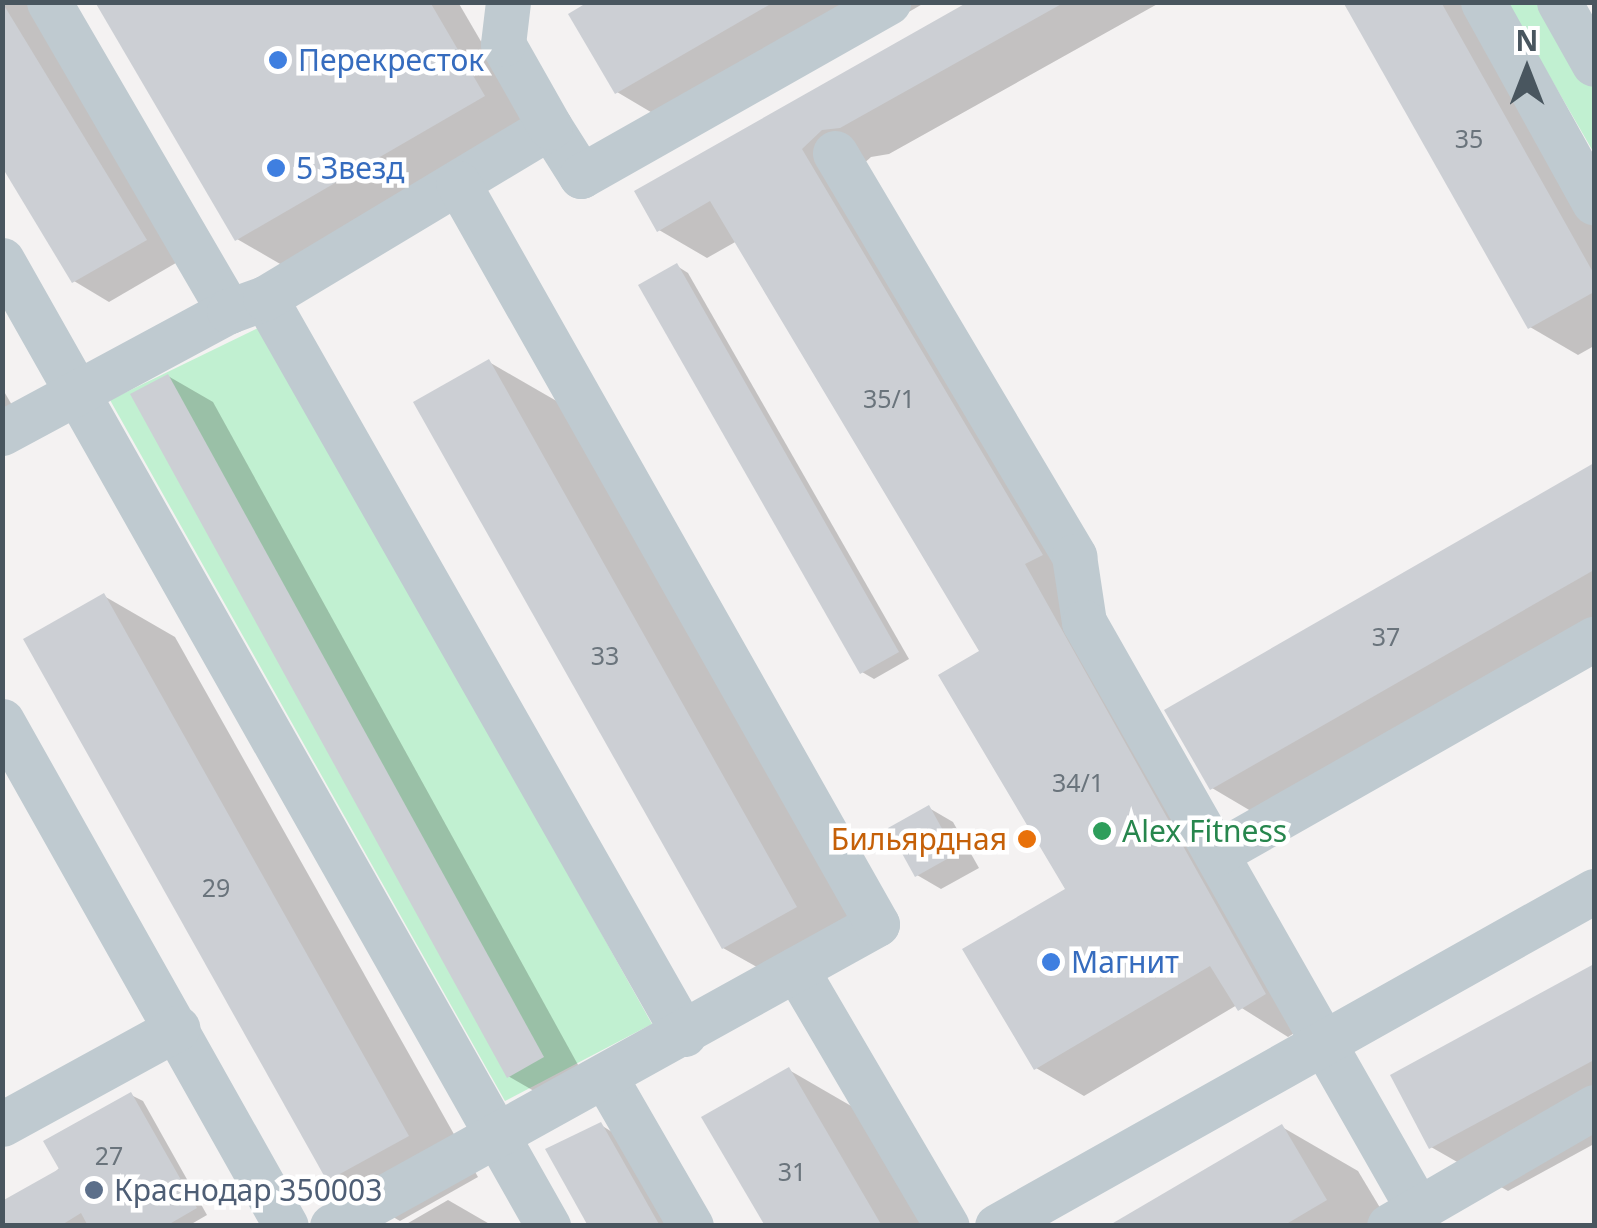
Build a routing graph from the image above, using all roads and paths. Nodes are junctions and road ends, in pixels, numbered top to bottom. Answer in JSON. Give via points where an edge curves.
{"nodes":[{"id":1,"x":49,"y":2,"type":"edge"},
{"id":2,"x":508,"y":2,"type":"edge"},
{"id":3,"x":888,"y":2,"type":"edge"},
{"id":4,"x":1482,"y":2,"type":"edge"},
{"id":5,"x":1560,"y":2,"type":"edge"},
{"id":6,"x":1594,"y":64,"type":"edge"},
{"id":7,"x":550,"y":127,"type":"junction"},
{"id":8,"x":835,"y":154,"type":"dead end"},
{"id":9,"x":458,"y":182,"type":"junction"},
{"id":10,"x":1594,"y":202,"type":"edge"},
{"id":11,"x":2,"y":260,"type":"edge"},
{"id":12,"x":247,"y":304,"type":"junction"},
{"id":13,"x":75,"y":392,"type":"junction"},
{"id":14,"x":2,"y":433,"type":"edge"},
{"id":15,"x":1594,"y":639,"type":"edge"},
{"id":16,"x":2,"y":720,"type":"edge"},
{"id":17,"x":1217,"y":853,"type":"junction"},
{"id":18,"x":1594,"y":892,"type":"edge"},
{"id":19,"x":796,"y":969,"type":"junction"},
{"id":20,"x":178,"y":1028,"type":"junction"},
{"id":21,"x":684,"y":1034,"type":"junction"},
{"id":22,"x":1324,"y":1041,"type":"junction"},
{"id":23,"x":605,"y":1078,"type":"junction"},
{"id":24,"x":1594,"y":1107,"type":"edge"},
{"id":25,"x":2,"y":1124,"type":"edge"},
{"id":26,"x":498,"y":1135,"type":"junction"},
{"id":27,"x":1404,"y":1217,"type":"edge"},
{"id":28,"x":286,"y":1226,"type":"edge"},
{"id":29,"x":332,"y":1226,"type":"edge"},
{"id":30,"x":548,"y":1226,"type":"edge"},
{"id":31,"x":690,"y":1226,"type":"edge"},
{"id":32,"x":947,"y":1226,"type":"edge"},
{"id":33,"x":998,"y":1226,"type":"edge"}],
"edges":[{"from":1,"to":12,"type":"street"},
{"from":2,"to":7,"type":"street","via":[[503,44]]},
{"from":3,"to":7,"type":"street","via":[[581,176]]},
{"from":4,"to":10,"type":"street"},
{"from":5,"to":6,"type":"street"},
{"from":7,"to":9,"type":"street"},
{"from":8,"to":17,"type":"street","via":[[1074,556],[1084,622]]},
{"from":9,"to":12,"type":"street"},
{"from":9,"to":19,"type":"street","via":[[877,924]]},
{"from":11,"to":13,"type":"street"},
{"from":12,"to":13,"type":"street"},
{"from":12,"to":21,"type":"street"},
{"from":13,"to":14,"type":"street"},
{"from":13,"to":26,"type":"street"},
{"from":15,"to":17,"type":"street"},
{"from":16,"to":20,"type":"street"},
{"from":17,"to":22,"type":"street"},
{"from":18,"to":22,"type":"street"},
{"from":19,"to":21,"type":"street"},
{"from":19,"to":32,"type":"street"},
{"from":20,"to":25,"type":"street"},
{"from":20,"to":28,"type":"street"},
{"from":21,"to":23,"type":"street"},
{"from":22,"to":27,"type":"street"},
{"from":22,"to":33,"type":"street"},
{"from":23,"to":26,"type":"street"},
{"from":23,"to":31,"type":"street"},
{"from":24,"to":27,"type":"street"},
{"from":26,"to":29,"type":"street"},
{"from":26,"to":30,"type":"street"}]}
